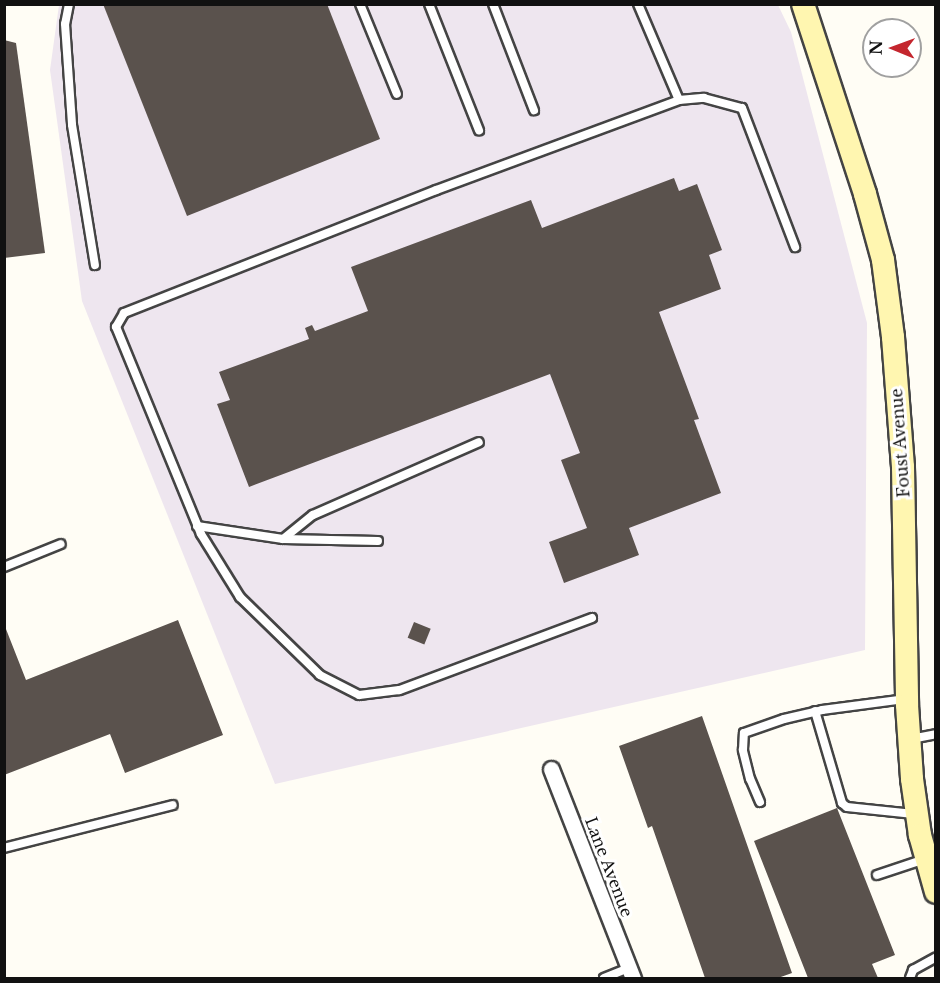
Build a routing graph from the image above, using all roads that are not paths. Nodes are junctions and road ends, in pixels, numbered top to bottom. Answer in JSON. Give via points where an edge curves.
{"nodes":[{"id":1,"x":69,"y":4,"type":"edge"},
{"id":2,"x":360,"y":4,"type":"edge"},
{"id":3,"x":429,"y":4,"type":"edge"},
{"id":4,"x":494,"y":4,"type":"edge"},
{"id":5,"x":638,"y":4,"type":"edge"},
{"id":6,"x":803,"y":4,"type":"edge"},
{"id":7,"x":397,"y":94,"type":"dead end"},
{"id":8,"x":679,"y":100,"type":"junction"},
{"id":9,"x":534,"y":110,"type":"dead end"},
{"id":10,"x":479,"y":130,"type":"dead end"},
{"id":11,"x":795,"y":247,"type":"dead end"},
{"id":12,"x":95,"y":265,"type":"dead end"},
{"id":13,"x":479,"y":442,"type":"dead end"},
{"id":14,"x":197,"y":526,"type":"junction"},
{"id":15,"x":284,"y":539,"type":"junction"},
{"id":16,"x":378,"y":542,"type":"dead end"},
{"id":17,"x":61,"y":544,"type":"dead end"},
{"id":18,"x":4,"y":567,"type":"edge"},
{"id":19,"x":592,"y":618,"type":"dead end"},
{"id":20,"x":907,"y":699,"type":"junction"},
{"id":21,"x":815,"y":711,"type":"junction"},
{"id":22,"x":936,"y":734,"type":"edge"},
{"id":23,"x":909,"y":739,"type":"junction"},
{"id":24,"x":551,"y":770,"type":"dead end"},
{"id":25,"x":760,"y":802,"type":"dead end"},
{"id":26,"x":174,"y":805,"type":"dead end"},
{"id":27,"x":917,"y":815,"type":"junction"},
{"id":28,"x":4,"y":848,"type":"edge"},
{"id":29,"x":926,"y":858,"type":"junction"},
{"id":30,"x":877,"y":875,"type":"dead end"},
{"id":31,"x":936,"y":892,"type":"edge"},
{"id":32,"x":936,"y":957,"type":"edge"},
{"id":33,"x":631,"y":974,"type":"edge"},
{"id":34,"x":604,"y":978,"type":"edge"},
{"id":35,"x":910,"y":978,"type":"edge"}],
"edges":[{"from":1,"to":12,"type":"lane","via":[[64,24],[72,125]]},
{"from":2,"to":7,"type":"lane"},
{"from":3,"to":10,"type":"lane"},
{"from":4,"to":9,"type":"lane"},
{"from":5,"to":8,"type":"lane"},
{"from":6,"to":20,"type":"street","name":"Foust Avenue","via":[[883,260],[903,467]]},
{"from":8,"to":11,"type":"lane","via":[[704,98],[742,108]]},
{"from":8,"to":14,"type":"lane","via":[[436,190],[124,313],[116,327]]},
{"from":13,"to":15,"type":"lane","via":[[313,515]]},
{"from":14,"to":15,"type":"lane"},
{"from":14,"to":19,"type":"lane","via":[[240,597],[320,675],[359,695],[399,690]]},
{"from":15,"to":16,"type":"lane"},
{"from":17,"to":18,"type":"lane"},
{"from":20,"to":21,"type":"lane"},
{"from":20,"to":23,"type":"street","name":"Foust Avenue"},
{"from":21,"to":25,"type":"lane","via":[[744,733],[743,750]]},
{"from":21,"to":27,"type":"lane","via":[[842,803],[848,807]]},
{"from":22,"to":23,"type":"lane"},
{"from":23,"to":27,"type":"street","name":"Foust Avenue"},
{"from":24,"to":33,"type":"street","name":"Lane Avenue"},
{"from":26,"to":28,"type":"lane"},
{"from":27,"to":29,"type":"street","name":"Foust Avenue"},
{"from":29,"to":30,"type":"lane"},
{"from":29,"to":31,"type":"street","name":"Foust Avenue"},
{"from":32,"to":35,"type":"lane","via":[[913,970]]},
{"from":33,"to":34,"type":"lane"}]}
